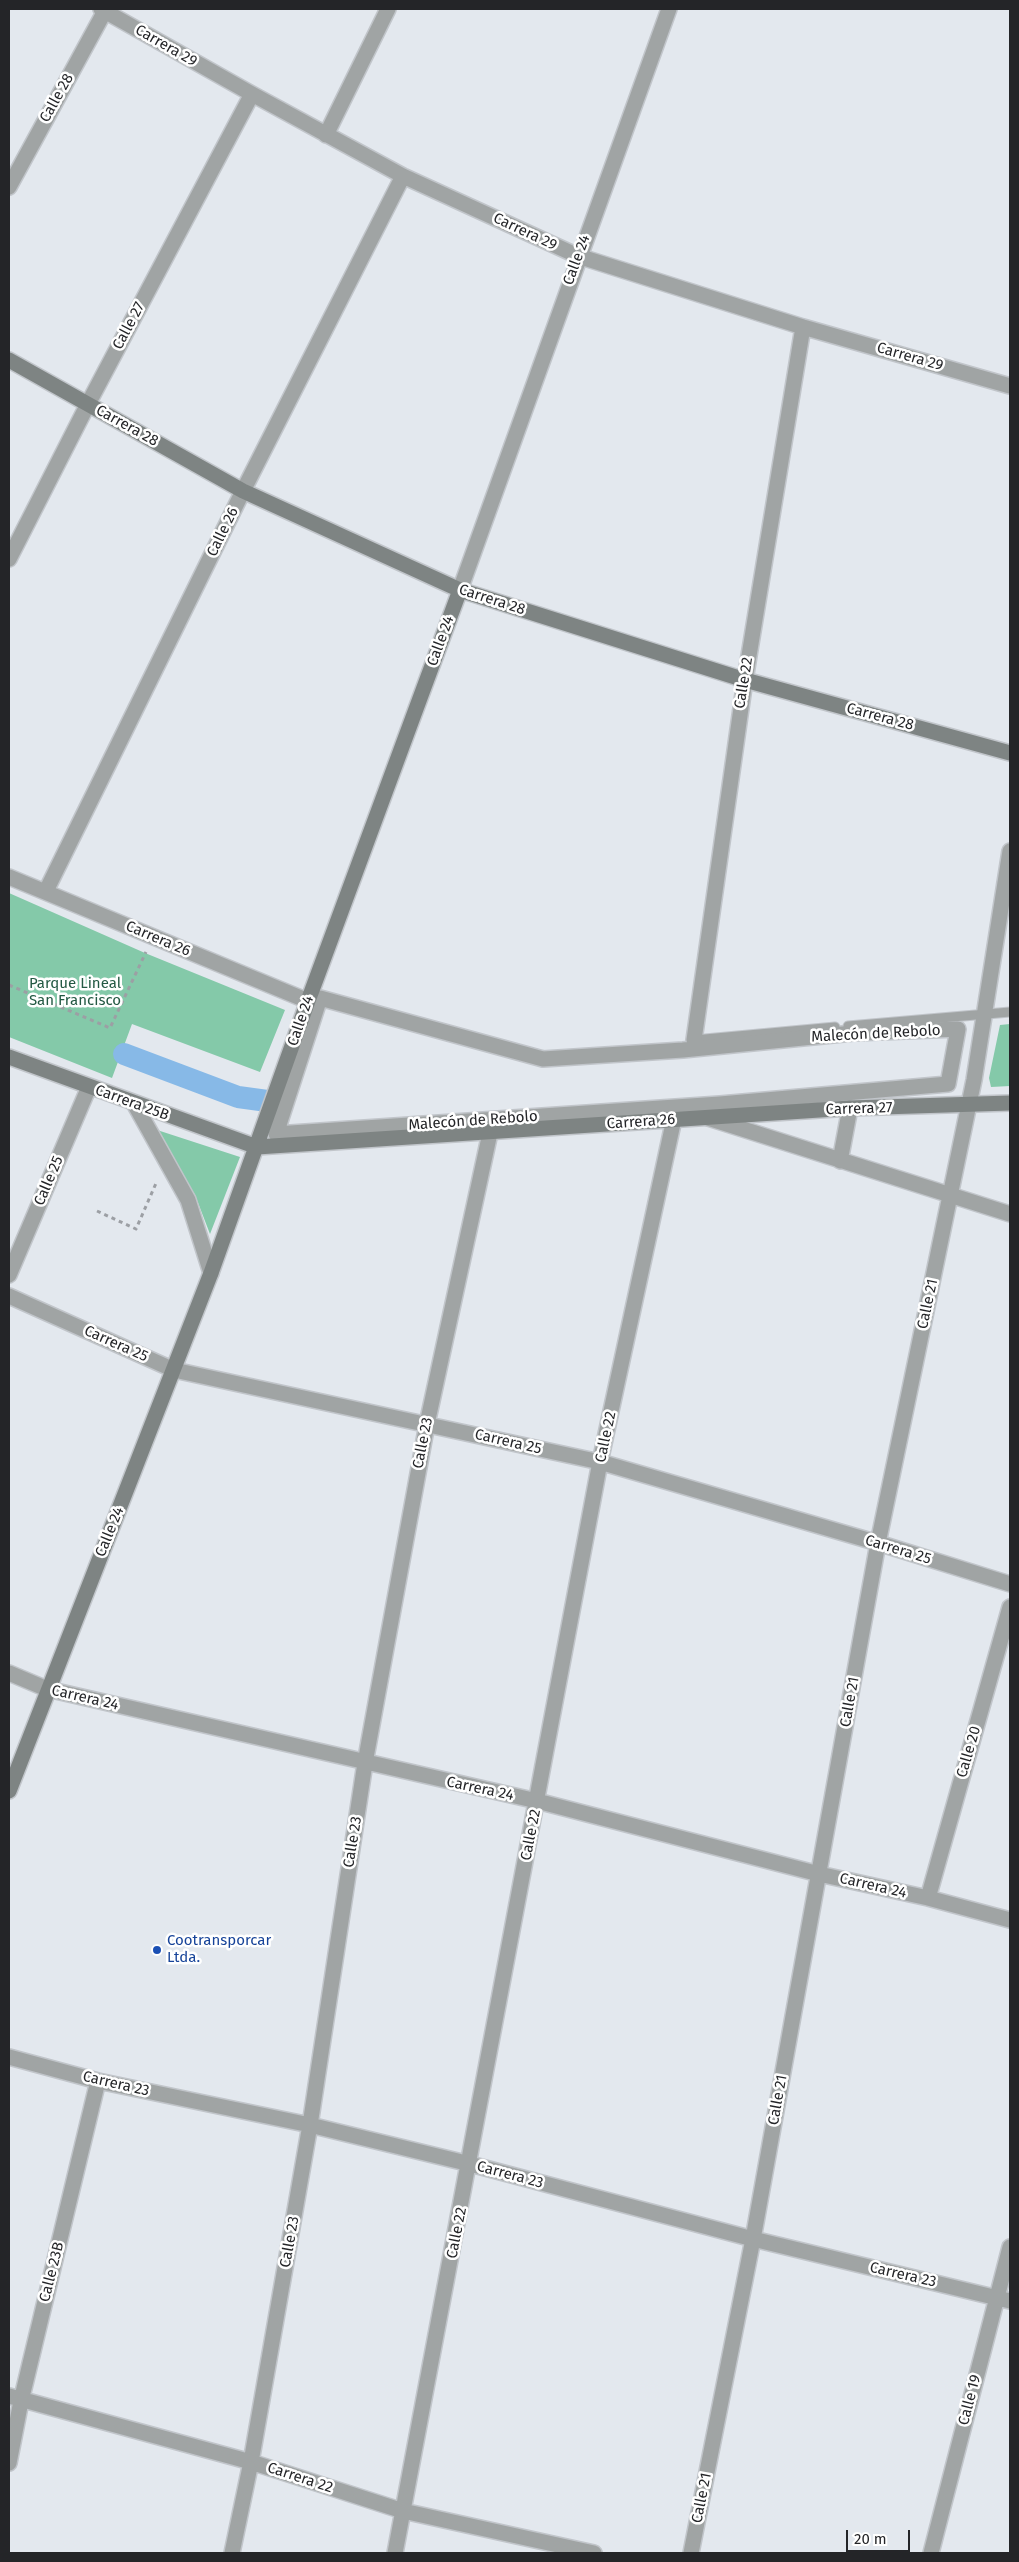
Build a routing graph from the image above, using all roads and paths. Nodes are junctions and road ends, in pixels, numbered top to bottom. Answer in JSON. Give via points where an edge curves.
{"nodes":[{"id":1,"x":388,"y":9,"type":"edge"},
{"id":2,"x":668,"y":9,"type":"edge"},
{"id":3,"x":104,"y":10,"type":"edge"},
{"id":4,"x":252,"y":94,"type":"junction"},
{"id":5,"x":326,"y":135,"type":"junction"},
{"id":6,"x":403,"y":176,"type":"junction"},
{"id":7,"x":9,"y":187,"type":"edge"},
{"id":8,"x":578,"y":256,"type":"junction"},
{"id":9,"x":803,"y":327,"type":"junction"},
{"id":10,"x":9,"y":360,"type":"edge"},
{"id":11,"x":1010,"y":386,"type":"edge"},
{"id":12,"x":88,"y":404,"type":"junction"},
{"id":13,"x":243,"y":491,"type":"junction"},
{"id":14,"x":9,"y":559,"type":"edge"},
{"id":15,"x":460,"y":590,"type":"junction"},
{"id":16,"x":744,"y":680,"type":"junction"},
{"id":17,"x":1010,"y":752,"type":"edge"},
{"id":18,"x":1010,"y":851,"type":"edge"},
{"id":19,"x":9,"y":877,"type":"edge"},
{"id":20,"x":46,"y":891,"type":"junction"},
{"id":21,"x":152,"y":937,"type":"junction"},
{"id":22,"x":9,"y":985,"type":"edge"},
{"id":23,"x":314,"y":994,"type":"junction"},
{"id":24,"x":1010,"y":1012,"type":"edge"},
{"id":25,"x":984,"y":1020,"type":"junction"},
{"id":26,"x":694,"y":1040,"type":"joint"},
{"id":27,"x":545,"y":1050,"type":"dead end"},
{"id":28,"x":9,"y":1057,"type":"edge"},
{"id":29,"x":89,"y":1087,"type":"junction"},
{"id":30,"x":1010,"y":1102,"type":"edge"},
{"id":31,"x":135,"y":1105,"type":"junction"},
{"id":32,"x":969,"y":1106,"type":"junction"},
{"id":33,"x":850,"y":1108,"type":"junction"},
{"id":34,"x":708,"y":1118,"type":"junction"},
{"id":35,"x":674,"y":1119,"type":"junction"},
{"id":36,"x":490,"y":1133,"type":"junction"},
{"id":37,"x":257,"y":1147,"type":"junction"},
{"id":38,"x":840,"y":1160,"type":"junction"},
{"id":39,"x":166,"y":1162,"type":"junction"},
{"id":40,"x":952,"y":1195,"type":"junction"},
{"id":41,"x":97,"y":1211,"type":"dead end"},
{"id":42,"x":1010,"y":1214,"type":"edge"},
{"id":43,"x":211,"y":1273,"type":"junction"},
{"id":44,"x":9,"y":1275,"type":"edge"},
{"id":45,"x":9,"y":1296,"type":"edge"},
{"id":46,"x":174,"y":1370,"type":"junction"},
{"id":47,"x":427,"y":1424,"type":"junction"},
{"id":48,"x":600,"y":1462,"type":"junction"},
{"id":49,"x":878,"y":1543,"type":"junction"},
{"id":50,"x":1010,"y":1584,"type":"edge"},
{"id":51,"x":1010,"y":1607,"type":"edge"},
{"id":52,"x":9,"y":1672,"type":"edge"},
{"id":53,"x":47,"y":1689,"type":"junction"},
{"id":54,"x":365,"y":1763,"type":"junction"},
{"id":55,"x":9,"y":1791,"type":"edge"},
{"id":56,"x":537,"y":1801,"type":"junction"},
{"id":57,"x":819,"y":1874,"type":"junction"},
{"id":58,"x":928,"y":1898,"type":"junction"},
{"id":59,"x":1010,"y":1920,"type":"edge"},
{"id":60,"x":9,"y":2057,"type":"edge"},
{"id":61,"x":98,"y":2081,"type":"junction"},
{"id":62,"x":310,"y":2125,"type":"junction"},
{"id":63,"x":470,"y":2164,"type":"junction"},
{"id":64,"x":753,"y":2240,"type":"junction"},
{"id":65,"x":1010,"y":2247,"type":"edge"},
{"id":66,"x":1003,"y":2299,"type":"edge"},
{"id":67,"x":15,"y":2399,"type":"edge"},
{"id":68,"x":251,"y":2462,"type":"junction"},
{"id":69,"x":9,"y":2463,"type":"edge"},
{"id":70,"x":404,"y":2511,"type":"junction"},
{"id":71,"x":232,"y":2553,"type":"edge"},
{"id":72,"x":395,"y":2553,"type":"edge"},
{"id":73,"x":594,"y":2553,"type":"edge"},
{"id":74,"x":691,"y":2553,"type":"edge"},
{"id":75,"x":931,"y":2553,"type":"edge"}],
"edges":[{"from":1,"to":5,"type":"street"},
{"from":2,"to":8,"type":"street","name":"Calle 24"},
{"from":3,"to":4,"type":"street","name":"Carrera 29"},
{"from":3,"to":7,"type":"street","name":"Calle 28"},
{"from":4,"to":5,"type":"street","name":"Carrera 29"},
{"from":4,"to":12,"type":"street","name":"Calle 27"},
{"from":5,"to":6,"type":"street","name":"Carrera 29"},
{"from":6,"to":8,"type":"street","name":"Carrera 29"},
{"from":6,"to":13,"type":"street","name":"Calle 26"},
{"from":8,"to":9,"type":"street","name":"Carrera 29"},
{"from":8,"to":15,"type":"street","name":"Calle 24"},
{"from":9,"to":11,"type":"street","name":"Carrera 29"},
{"from":9,"to":16,"type":"street","name":"Calle 22"},
{"from":10,"to":12,"type":"street","name":"Carrera 28"},
{"from":12,"to":13,"type":"street","name":"Carrera 28"},
{"from":12,"to":14,"type":"street","name":"Calle 27"},
{"from":13,"to":15,"type":"street","name":"Carrera 28"},
{"from":13,"to":20,"type":"street","name":"Calle 26"},
{"from":15,"to":16,"type":"street","name":"Carrera 28"},
{"from":15,"to":23,"type":"street","name":"Calle 24"},
{"from":16,"to":17,"type":"street","name":"Carrera 28"},
{"from":16,"to":26,"type":"street","name":"Calle 22"},
{"from":18,"to":25,"type":"street","name":"Calle 21"},
{"from":19,"to":20,"type":"street","name":"Carrera 26"},
{"from":20,"to":21,"type":"street","name":"Carrera 26"},
{"from":21,"to":22,"type":"path","via":[[110,1028]]},
{"from":21,"to":23,"type":"street","name":"Carrera 26"},
{"from":23,"to":23,"type":"street","name":"Malecón de Rebolo","via":[[543,1059],[853,1033],[958,1029],[948,1084],[720,1104],[276,1134]]},
{"from":23,"to":27,"type":"street","name":"Carrera 26"},
{"from":23,"to":37,"type":"street","name":"Calle 24"},
{"from":24,"to":25,"type":"lane"},
{"from":25,"to":26,"type":"lane"},
{"from":25,"to":32,"type":"street","name":"Calle 21"},
{"from":28,"to":29,"type":"street","name":"Carrera 25B"},
{"from":29,"to":31,"type":"street","name":"Carrera 25B"},
{"from":29,"to":44,"type":"street","name":"Calle 25"},
{"from":30,"to":32,"type":"street","name":"Carrera 27"},
{"from":31,"to":37,"type":"street","name":"Carrera 25B"},
{"from":31,"to":39,"type":"street"},
{"from":32,"to":33,"type":"street","name":"Carrera 27"},
{"from":32,"to":40,"type":"street","name":"Calle 21"},
{"from":33,"to":34,"type":"street","name":"Carrera 27"},
{"from":33,"to":38,"type":"street"},
{"from":34,"to":35,"type":"street","name":"Carrera 26"},
{"from":34,"to":38,"type":"street","name":"Carrera 26"},
{"from":35,"to":36,"type":"street","name":"Carrera 26"},
{"from":35,"to":48,"type":"street","name":"Calle 22"},
{"from":36,"to":37,"type":"street","name":"Carrera 26"},
{"from":36,"to":47,"type":"street","name":"Calle 23"},
{"from":37,"to":43,"type":"street","name":"Calle 24"},
{"from":38,"to":40,"type":"street","name":"Carrera 26"},
{"from":39,"to":41,"type":"path","via":[[136,1229]]},
{"from":39,"to":43,"type":"street","via":[[188,1200]]},
{"from":40,"to":42,"type":"street","name":"Carrera 26"},
{"from":40,"to":49,"type":"street","name":"Calle 21"},
{"from":43,"to":46,"type":"street","name":"Calle 24"},
{"from":45,"to":46,"type":"street","name":"Carrera 25"},
{"from":46,"to":47,"type":"street","name":"Carrera 25"},
{"from":46,"to":53,"type":"street","name":"Calle 24"},
{"from":47,"to":48,"type":"street","name":"Carrera 25"},
{"from":47,"to":54,"type":"street","name":"Calle 23"},
{"from":48,"to":49,"type":"street","name":"Carrera 25"},
{"from":48,"to":56,"type":"street","name":"Calle 22"},
{"from":49,"to":50,"type":"street","name":"Carrera 25"},
{"from":49,"to":57,"type":"street","name":"Calle 21"},
{"from":51,"to":58,"type":"street","name":"Calle 20"},
{"from":52,"to":53,"type":"street","name":"Carrera 24"},
{"from":53,"to":54,"type":"street","name":"Carrera 24"},
{"from":53,"to":55,"type":"street","name":"Calle 24"},
{"from":54,"to":56,"type":"street","name":"Carrera 24"},
{"from":54,"to":62,"type":"street","name":"Calle 23"},
{"from":56,"to":57,"type":"street","name":"Carrera 24"},
{"from":56,"to":63,"type":"street","name":"Calle 22"},
{"from":57,"to":58,"type":"street","name":"Carrera 24"},
{"from":57,"to":64,"type":"street","name":"Calle 21"},
{"from":58,"to":59,"type":"street","name":"Carrera 24"},
{"from":60,"to":61,"type":"street","name":"Carrera 23"},
{"from":61,"to":62,"type":"street","name":"Carrera 23"},
{"from":61,"to":67,"type":"street","name":"Calle 23B"},
{"from":62,"to":63,"type":"street","name":"Carrera 23"},
{"from":62,"to":68,"type":"street","name":"Calle 23"},
{"from":63,"to":64,"type":"street","name":"Carrera 23"},
{"from":63,"to":70,"type":"street","name":"Calle 22"},
{"from":64,"to":66,"type":"street","name":"Carrera 23"},
{"from":64,"to":74,"type":"street","name":"Calle 21"},
{"from":65,"to":66,"type":"street","name":"Calle 19"},
{"from":66,"to":75,"type":"street","name":"Calle 19"},
{"from":67,"to":68,"type":"street","name":"Carrera 22"},
{"from":67,"to":69,"type":"street","name":"Calle 23B"},
{"from":68,"to":70,"type":"street","name":"Carrera 22"},
{"from":68,"to":71,"type":"street","name":"Calle 23"},
{"from":70,"to":72,"type":"street","name":"Calle 22"},
{"from":70,"to":73,"type":"street","name":"Carrera 22"}]}
